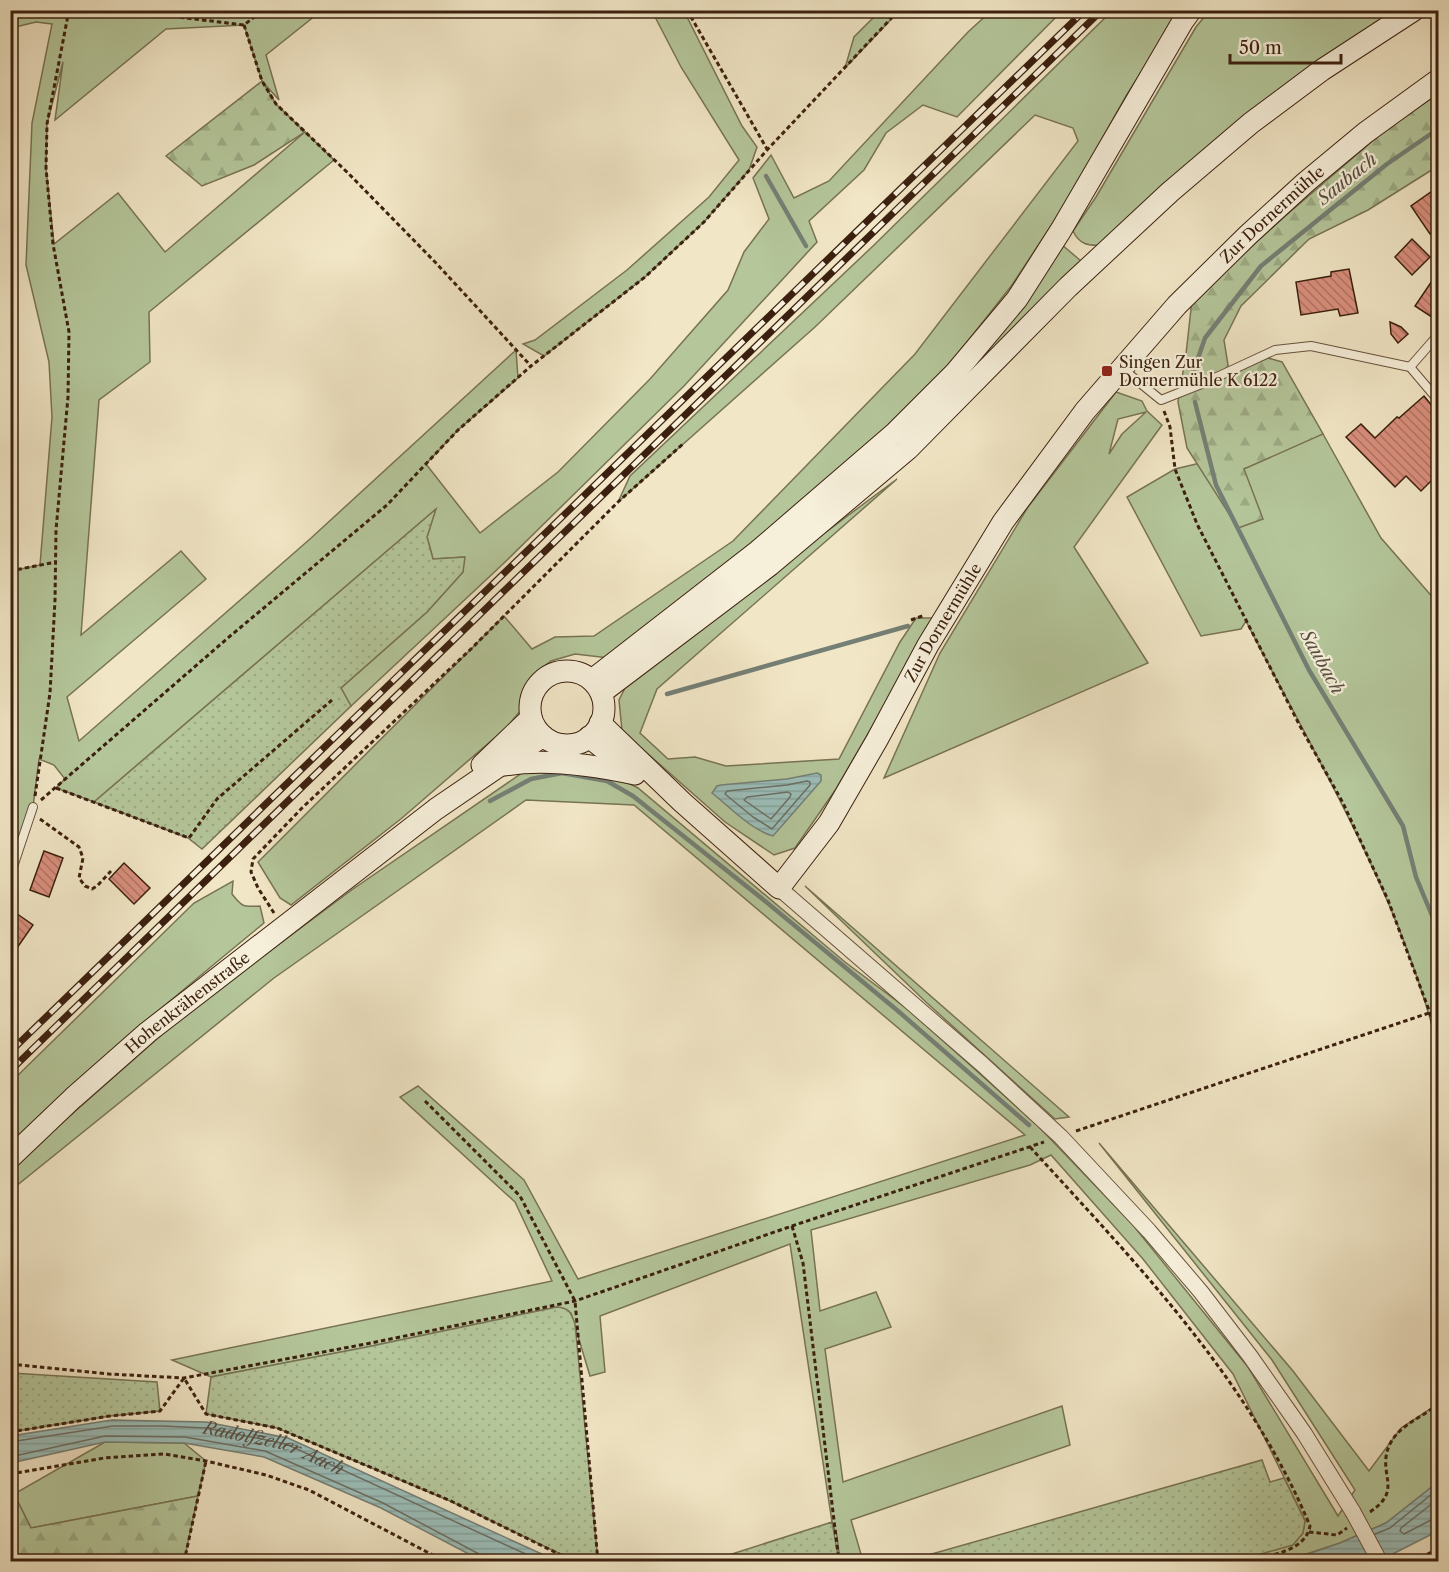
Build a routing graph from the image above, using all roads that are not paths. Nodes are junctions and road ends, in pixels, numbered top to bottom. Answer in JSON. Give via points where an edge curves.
{"nodes":[{"id":1,"x":1191,"y":10,"type":"edge"},
{"id":2,"x":1414,"y":10,"type":"edge"},
{"id":3,"x":1438,"y":80,"type":"edge"},
{"id":4,"x":1438,"y":335,"type":"edge"},
{"id":5,"x":1121,"y":367,"type":"junction"},
{"id":6,"x":1410,"y":367,"type":"junction"},
{"id":7,"x":1438,"y":400,"type":"edge"},
{"id":8,"x":596,"y":687,"type":"junction"},
{"id":9,"x":531,"y":718,"type":"junction"},
{"id":10,"x":595,"y":730,"type":"junction"},
{"id":11,"x":543,"y":736,"type":"junction"},
{"id":12,"x":498,"y":766,"type":"junction"},
{"id":13,"x":635,"y":774,"type":"junction"},
{"id":14,"x":682,"y":802,"type":"junction"},
{"id":15,"x":436,"y":808,"type":"junction"},
{"id":16,"x":32,"y":810,"type":"road end"},
{"id":17,"x":10,"y":876,"type":"edge"},
{"id":18,"x":779,"y":888,"type":"junction"},
{"id":19,"x":10,"y":1158,"type":"edge"},
{"id":20,"x":1380,"y":1562,"type":"edge"}],
"edges":[{"from":1,"to":8,"type":"main road","via":[[1023,289],[955,373],[895,433]]},
{"from":2,"to":8,"type":"main road","via":[[1322,70],[1251,123],[1170,192],[1068,287],[908,449],[770,565]]},
{"from":3,"to":5,"type":"main road","name":"Zur Dornermühle","via":[[1306,182],[1177,305]]},
{"from":4,"to":6,"type":"lane"},
{"from":5,"to":6,"type":"lane","via":[[1161,400],[1275,350],[1311,346]]},
{"from":5,"to":18,"type":"main road","name":"Zur Dornermühle","via":[[1003,522],[928,645],[829,823]]},
{"from":6,"to":7,"type":"lane"},
{"from":8,"to":9,"type":"main road","via":[[585,675],[568,671],[544,678],[533,692]]},
{"from":8,"to":10,"type":"main road","via":[[604,708]]},
{"from":9,"to":11,"type":"main road"},
{"from":9,"to":15,"type":"main road"},
{"from":10,"to":11,"type":"main road","via":[[582,741],[566,745]]},
{"from":10,"to":13,"type":"main road"},
{"from":10,"to":14,"type":"main road"},
{"from":11,"to":12,"type":"main road"},
{"from":12,"to":13,"type":"main road","via":[[526,761]]},
{"from":12,"to":15,"type":"main road"},
{"from":13,"to":14,"type":"main road"},
{"from":14,"to":18,"type":"main road"},
{"from":15,"to":19,"type":"main road","name":"Hohenkrähenstraße","via":[[148,1032]]},
{"from":16,"to":17,"type":"lane"},
{"from":18,"to":20,"type":"street","bridge":true,"via":[[1061,1137],[1149,1231],[1201,1292],[1304,1433],[1358,1517]]}]}
